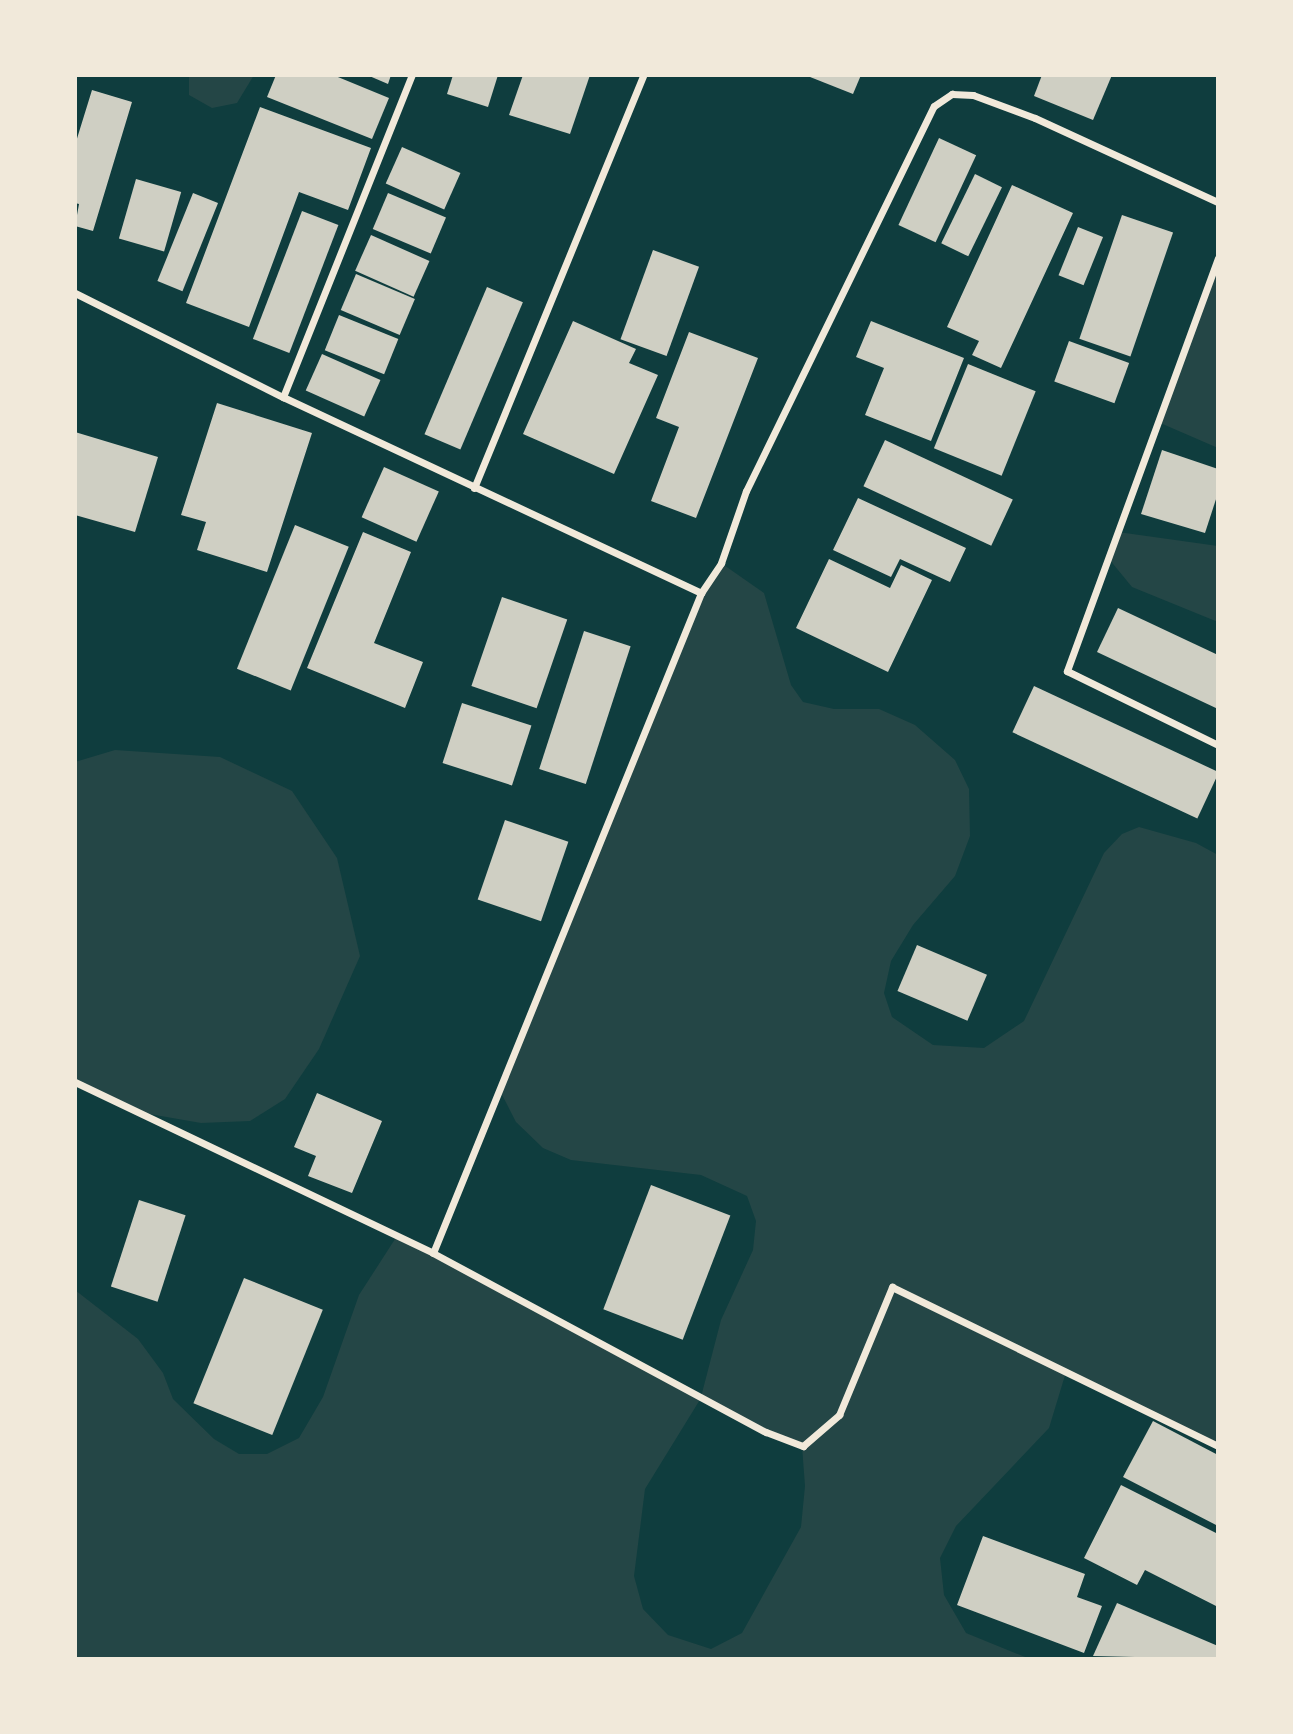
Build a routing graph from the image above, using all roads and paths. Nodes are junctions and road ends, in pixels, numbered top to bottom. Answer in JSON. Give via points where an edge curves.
{"nodes":[{"id":1,"x":412,"y":75,"type":"edge"},
{"id":2,"x":643,"y":75,"type":"edge"},
{"id":3,"x":1218,"y":202,"type":"edge"},
{"id":4,"x":1218,"y":258,"type":"edge"},
{"id":5,"x":75,"y":293,"type":"edge"},
{"id":6,"x":283,"y":397,"type":"junction"},
{"id":7,"x":474,"y":488,"type":"junction"},
{"id":8,"x":701,"y":593,"type":"junction"},
{"id":9,"x":1218,"y":745,"type":"edge"},
{"id":10,"x":75,"y":1082,"type":"edge"},
{"id":11,"x":433,"y":1253,"type":"junction"},
{"id":12,"x":1218,"y":1446,"type":"edge"}],
"edges":[{"from":1,"to":6,"type":"street"},
{"from":2,"to":7,"type":"street"},
{"from":3,"to":8,"type":"street","via":[[1035,118],[973,95],[952,94],[934,106],[746,491],[721,563]]},
{"from":4,"to":9,"type":"street","via":[[1067,671]]},
{"from":5,"to":6,"type":"street"},
{"from":6,"to":7,"type":"street"},
{"from":7,"to":8,"type":"street"},
{"from":8,"to":11,"type":"street"},
{"from":10,"to":11,"type":"street"},
{"from":11,"to":12,"type":"street","via":[[766,1432],[803,1446],[839,1415],[892,1287]]}]}
